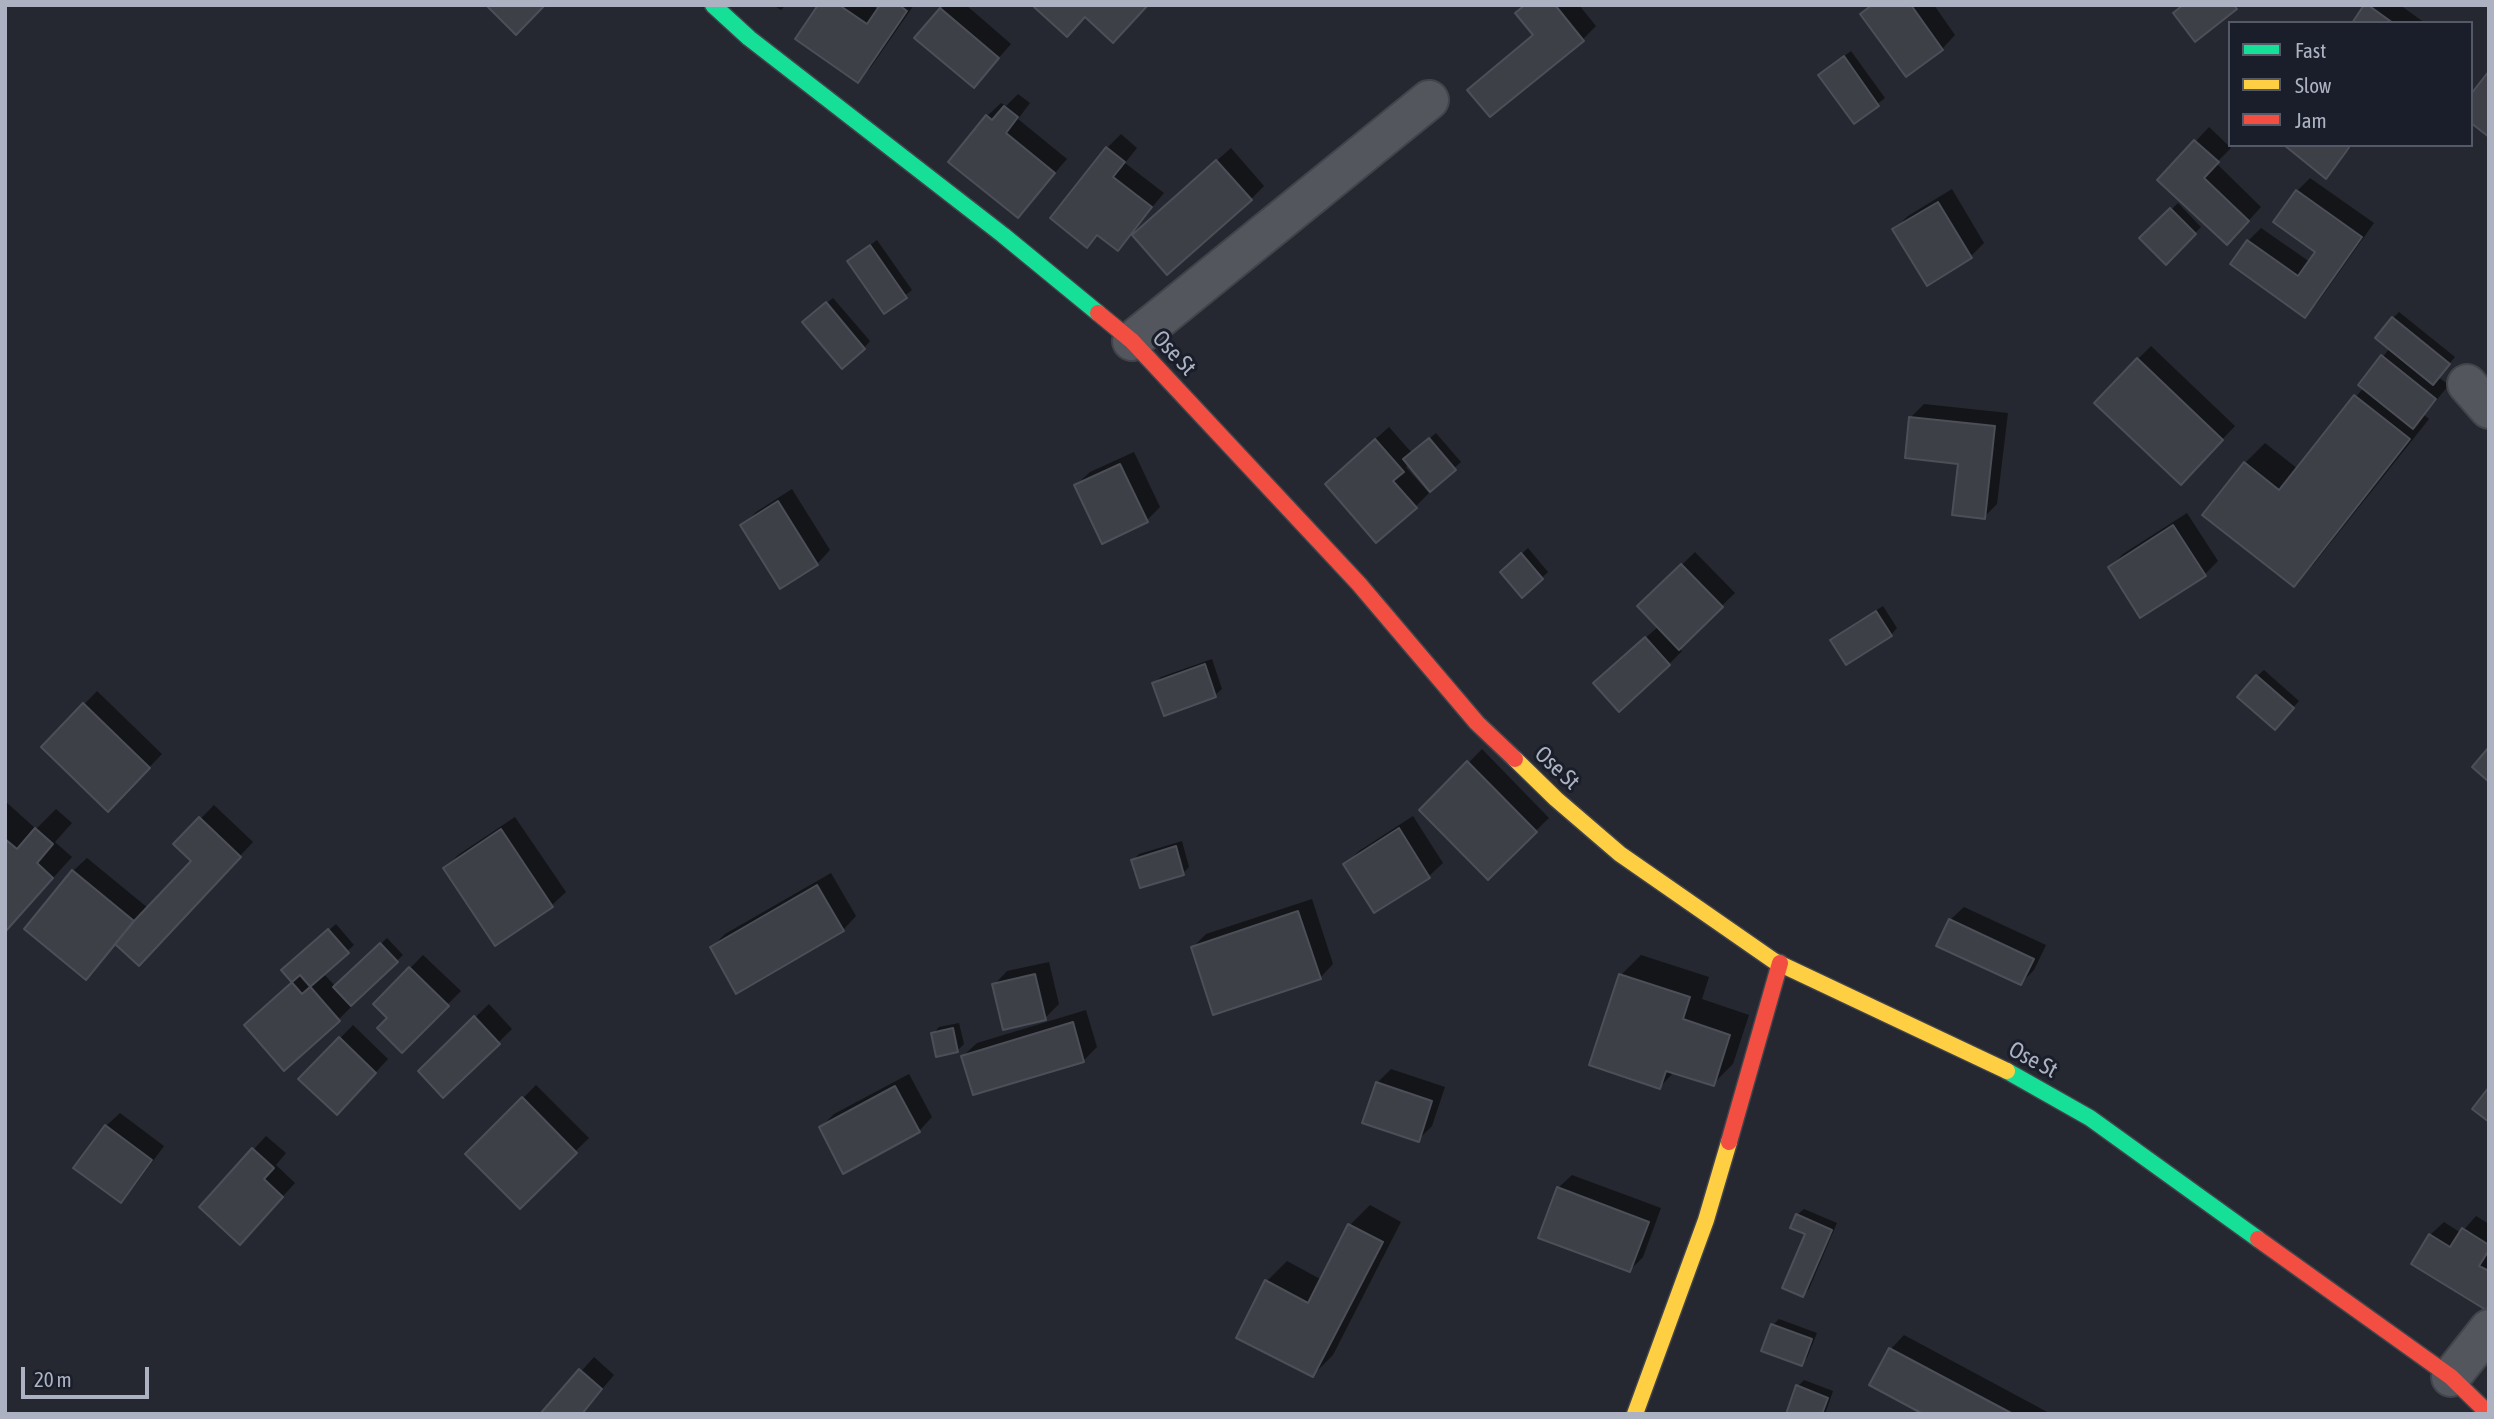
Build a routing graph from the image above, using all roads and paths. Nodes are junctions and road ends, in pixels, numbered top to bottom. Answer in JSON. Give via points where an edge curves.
{"nodes":[{"id":1,"x":713,"y":5,"type":"edge"},
{"id":2,"x":1429,"y":100,"type":"dead end"},
{"id":3,"x":1132,"y":341,"type":"junction"},
{"id":4,"x":1780,"y":963,"type":"junction"},
{"id":5,"x":2489,"y":1329,"type":"edge"},
{"id":6,"x":2451,"y":1377,"type":"junction"},
{"id":7,"x":2489,"y":1413,"type":"edge"},
{"id":8,"x":1635,"y":1414,"type":"edge"}],
"edges":[{"from":1,"to":3,"type":"street","name":"Ose St","via":[[748,38]]},
{"from":2,"to":3,"type":"street"},
{"from":3,"to":4,"type":"street","name":"Ose St","via":[[1359,584],[1486,733],[1620,854]]},
{"from":4,"to":6,"type":"street","name":"Ose St","via":[[2017,1076],[2090,1118]]},
{"from":4,"to":8,"type":"street","via":[[1706,1220]]},
{"from":5,"to":6,"type":"street"},
{"from":6,"to":7,"type":"street","name":"Ose St"}]}
